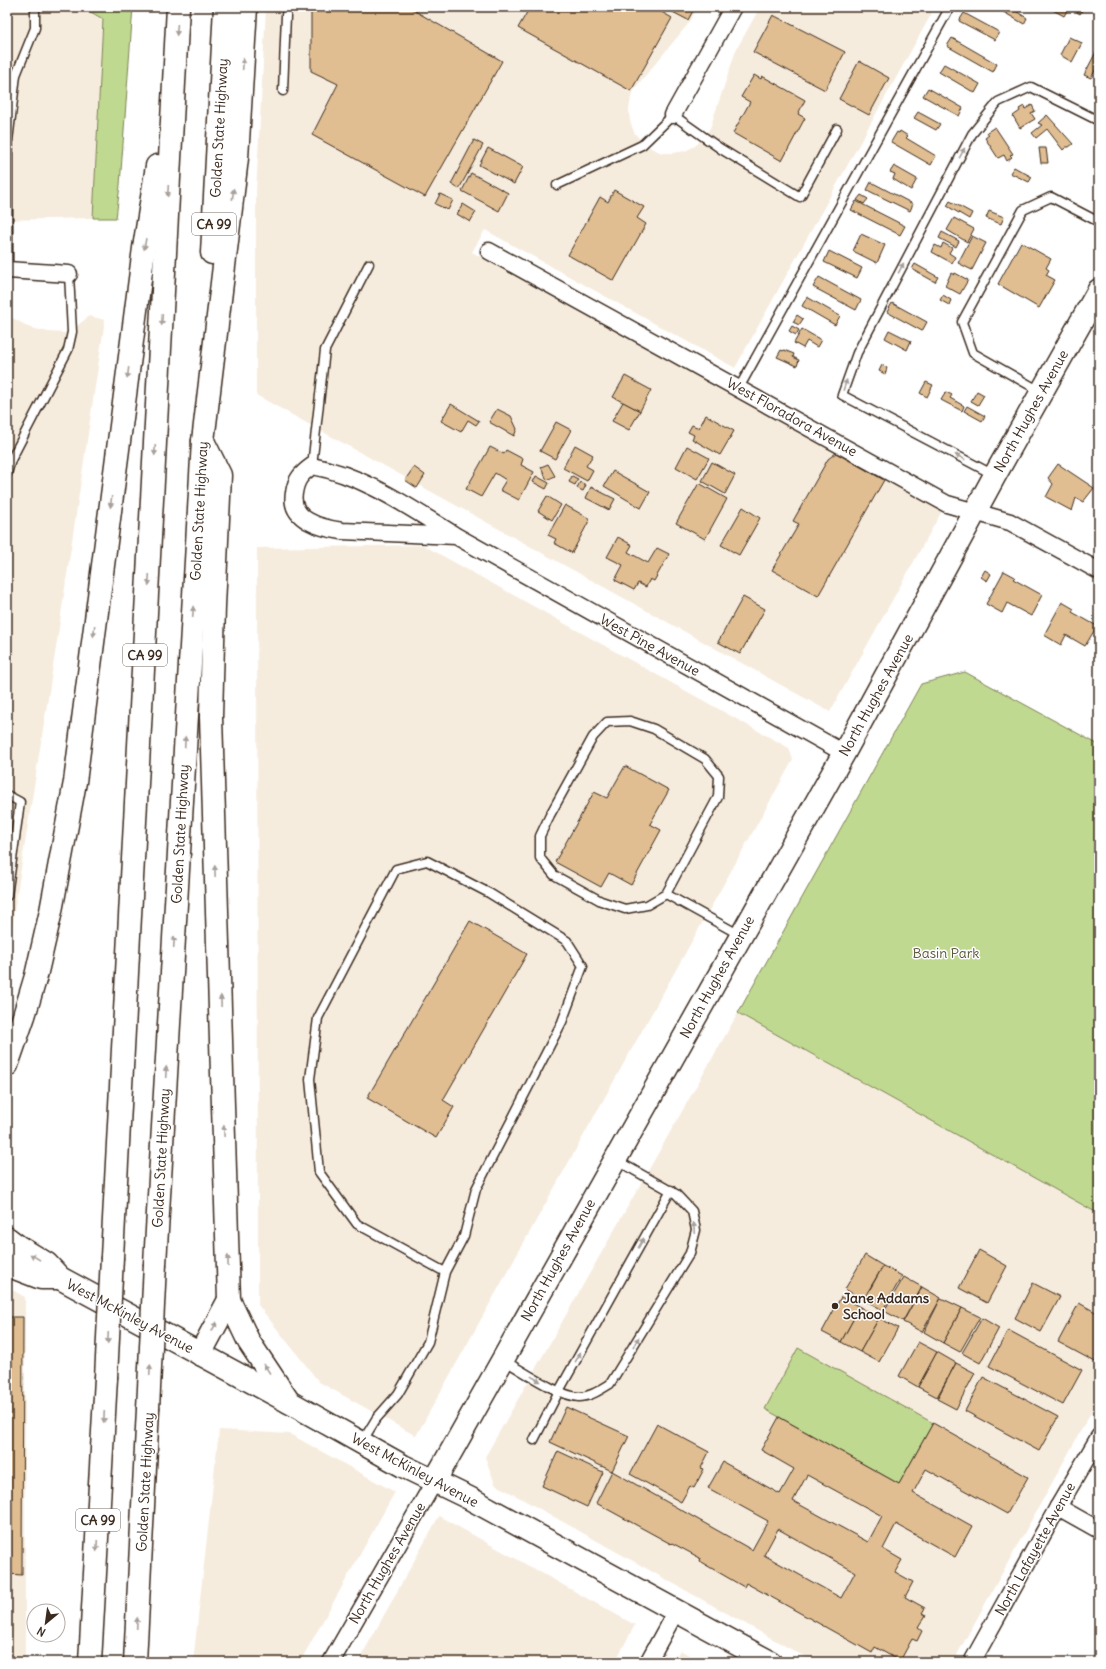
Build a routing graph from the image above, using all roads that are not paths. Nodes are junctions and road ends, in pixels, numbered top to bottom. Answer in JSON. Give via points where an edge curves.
{"nodes":[{"id":1,"x":35,"y":7,"type":"edge"},
{"id":2,"x":178,"y":7,"type":"edge"},
{"id":3,"x":225,"y":7,"type":"edge"},
{"id":4,"x":246,"y":7,"type":"edge"},
{"id":5,"x":288,"y":7,"type":"edge"},
{"id":6,"x":733,"y":7,"type":"edge"},
{"id":7,"x":950,"y":7,"type":"edge"},
{"id":8,"x":175,"y":54,"type":"junction"},
{"id":9,"x":283,"y":91,"type":"dead end"},
{"id":10,"x":673,"y":115,"type":"junction"},
{"id":11,"x":1099,"y":122,"type":"edge"},
{"id":12,"x":837,"y":129,"type":"dead end"},
{"id":13,"x":7,"y":140,"type":"edge"},
{"id":14,"x":557,"y":185,"type":"dead end"},
{"id":15,"x":1099,"y":222,"type":"edge"},
{"id":16,"x":489,"y":251,"type":"dead end"},
{"id":17,"x":369,"y":264,"type":"dead end"},
{"id":18,"x":7,"y":270,"type":"edge"},
{"id":19,"x":69,"y":274,"type":"joint"},
{"id":20,"x":1099,"y":290,"type":"edge"},
{"id":21,"x":739,"y":388,"type":"junction"},
{"id":22,"x":1042,"y":391,"type":"junction"},
{"id":23,"x":203,"y":441,"type":"junction"},
{"id":24,"x":312,"y":466,"type":"junction"},
{"id":25,"x":7,"y":474,"type":"edge"},
{"id":26,"x":995,"y":475,"type":"junction"},
{"id":27,"x":976,"y":512,"type":"junction"},
{"id":28,"x":456,"y":536,"type":"junction"},
{"id":29,"x":1099,"y":570,"type":"edge"},
{"id":30,"x":844,"y":753,"type":"junction"},
{"id":31,"x":7,"y":796,"type":"edge"},
{"id":32,"x":666,"y":894,"type":"junction"},
{"id":33,"x":7,"y":896,"type":"edge"},
{"id":34,"x":741,"y":935,"type":"junction"},
{"id":35,"x":7,"y":1065,"type":"edge"},
{"id":36,"x":615,"y":1159,"type":"junction"},
{"id":37,"x":670,"y":1190,"type":"junction"},
{"id":38,"x":7,"y":1238,"type":"edge"},
{"id":39,"x":7,"y":1265,"type":"edge"},
{"id":40,"x":445,"y":1272,"type":"junction"},
{"id":41,"x":60,"y":1278,"type":"junction"},
{"id":42,"x":229,"y":1300,"type":"junction"},
{"id":43,"x":200,"y":1354,"type":"junction"},
{"id":44,"x":502,"y":1360,"type":"junction"},
{"id":45,"x":559,"y":1391,"type":"junction"},
{"id":46,"x":289,"y":1402,"type":"junction"},
{"id":47,"x":1099,"y":1437,"type":"edge"},
{"id":48,"x":534,"y":1440,"type":"dead end"},
{"id":49,"x":361,"y":1443,"type":"junction"},
{"id":50,"x":434,"y":1482,"type":"junction"},
{"id":51,"x":1058,"y":1508,"type":"junction"},
{"id":52,"x":1099,"y":1530,"type":"edge"},
{"id":53,"x":676,"y":1611,"type":"junction"},
{"id":54,"x":90,"y":1662,"type":"edge"},
{"id":55,"x":135,"y":1662,"type":"edge"},
{"id":56,"x":331,"y":1662,"type":"edge"},
{"id":57,"x":648,"y":1662,"type":"edge"},
{"id":58,"x":770,"y":1662,"type":"edge"},
{"id":59,"x":972,"y":1662,"type":"edge"}],
"edges":[{"from":1,"to":13,"type":"lane","via":[[34,28],[16,75]]},
{"from":2,"to":8,"type":"main road","number":"CA 99","one_way":true},
{"from":3,"to":23,"type":"main road","name":"Golden State Highway","number":"CA 99"},
{"from":23,"to":4,"type":"main road","one_way":true,"via":[[237,158]]},
{"from":5,"to":9,"type":"lane"},
{"from":6,"to":10,"type":"street"},
{"from":7,"to":21,"type":"lane"},
{"from":8,"to":35,"type":"main road","one_way":true,"via":[[144,248],[74,782],[36,976]]},
{"from":8,"to":54,"type":"main road","number":"CA 99","one_way":true,"bridge":true},
{"from":10,"to":12,"type":"lane","via":[[721,149],[800,197]]},
{"from":10,"to":14,"type":"lane","via":[[642,145]]},
{"from":26,"to":11,"type":"lane","one_way":true,"via":[[842,395],[857,353],[972,134],[998,102],[1030,87]]},
{"from":13,"to":18,"type":"lane"},
{"from":15,"to":22,"type":"lane","via":[[1051,197],[1023,210],[962,322],[973,353]]},
{"from":16,"to":21,"type":"street","name":"West Floradora Avenue"},
{"from":17,"to":24,"type":"lane","via":[[325,350]]},
{"from":18,"to":19,"type":"street"},
{"from":19,"to":25,"type":"lane","via":[[72,332],[68,350],[11,460]]},
{"from":20,"to":22,"type":"main road","name":"North Hughes Avenue"},
{"from":21,"to":27,"type":"street","name":"West Floradora Avenue","via":[[947,504]]},
{"from":22,"to":26,"type":"main road","name":"North Hughes Avenue"},
{"from":42,"to":23,"type":"main road","one_way":true,"via":[[211,718],[220,475]]},
{"from":55,"to":23,"type":"main road","name":"Golden State Highway","number":"CA 99","one_way":true,"bridge":true,"via":[[155,1264]]},
{"from":24,"to":28,"type":"street","name":"West Pine Avenue","via":[[331,469],[359,479]]},
{"from":24,"to":28,"type":"street","name":"West Pine Avenue","via":[[297,480],[293,501],[297,511],[308,521],[327,529],[342,531]]},
{"from":26,"to":27,"type":"main road","name":"North Hughes Avenue"},
{"from":27,"to":29,"type":"street","name":"West Floradora Avenue","via":[[1010,522]]},
{"from":27,"to":30,"type":"main road","name":"North Hughes Avenue"},
{"from":28,"to":30,"type":"street","name":"West Pine Avenue"},
{"from":30,"to":34,"type":"main road","name":"North Hughes Avenue"},
{"from":31,"to":33,"type":"lane","via":[[20,802]]},
{"from":32,"to":32,"type":"lane","via":[[647,905],[625,909],[601,901],[554,875],[540,858],[540,836],[550,815],[593,738],[607,722],[630,721],[654,729],[705,759],[719,776],[718,798]]},
{"from":32,"to":34,"type":"lane"},
{"from":34,"to":36,"type":"main road","name":"North Hughes Avenue"},
{"from":36,"to":37,"type":"lane"},
{"from":36,"to":44,"type":"main road","name":"North Hughes Avenue"},
{"from":45,"to":37,"type":"lane","one_way":true},
{"from":45,"to":37,"type":"lane","one_way":true,"via":[[578,1397],[594,1394],[610,1384],[690,1253],[696,1230],[692,1211]]},
{"from":41,"to":38,"type":"main road","name":"West McKinley Avenue","one_way":true,"via":[[47,1264]]},
{"from":39,"to":41,"type":"main road","name":"West McKinley Avenue","via":[[41,1278]]},
{"from":40,"to":40,"type":"lane","via":[[464,1236],[476,1189],[562,1022],[583,966],[567,941],[489,893],[427,861],[396,869],[318,1018],[310,1079],[319,1172],[357,1224]]},
{"from":40,"to":49,"type":"lane","via":[[428,1342],[398,1394],[376,1419]]},
{"from":41,"to":43,"type":"main road","name":"West McKinley Avenue"},
{"from":43,"to":42,"type":"main road","one_way":true},
{"from":46,"to":42,"type":"main road","one_way":true,"via":[[249,1342]]},
{"from":43,"to":46,"type":"main road","name":"West McKinley Avenue"},
{"from":44,"to":45,"type":"lane","one_way":true},
{"from":44,"to":50,"type":"main road","name":"North Hughes Avenue"},
{"from":45,"to":48,"type":"lane"},
{"from":46,"to":49,"type":"main road","name":"West McKinley Avenue"},
{"from":47,"to":51,"type":"street","name":"North Lafayette Avenue"},
{"from":49,"to":50,"type":"main road","name":"West McKinley Avenue"},
{"from":50,"to":53,"type":"main road","name":"West McKinley Avenue","via":[[469,1498]]},
{"from":50,"to":56,"type":"street","name":"North Hughes Avenue"},
{"from":51,"to":52,"type":"street"},
{"from":51,"to":59,"type":"street","name":"North Lafayette Avenue"},
{"from":53,"to":57,"type":"street"},
{"from":53,"to":58,"type":"main road","name":"West McKinley Avenue"}]}
